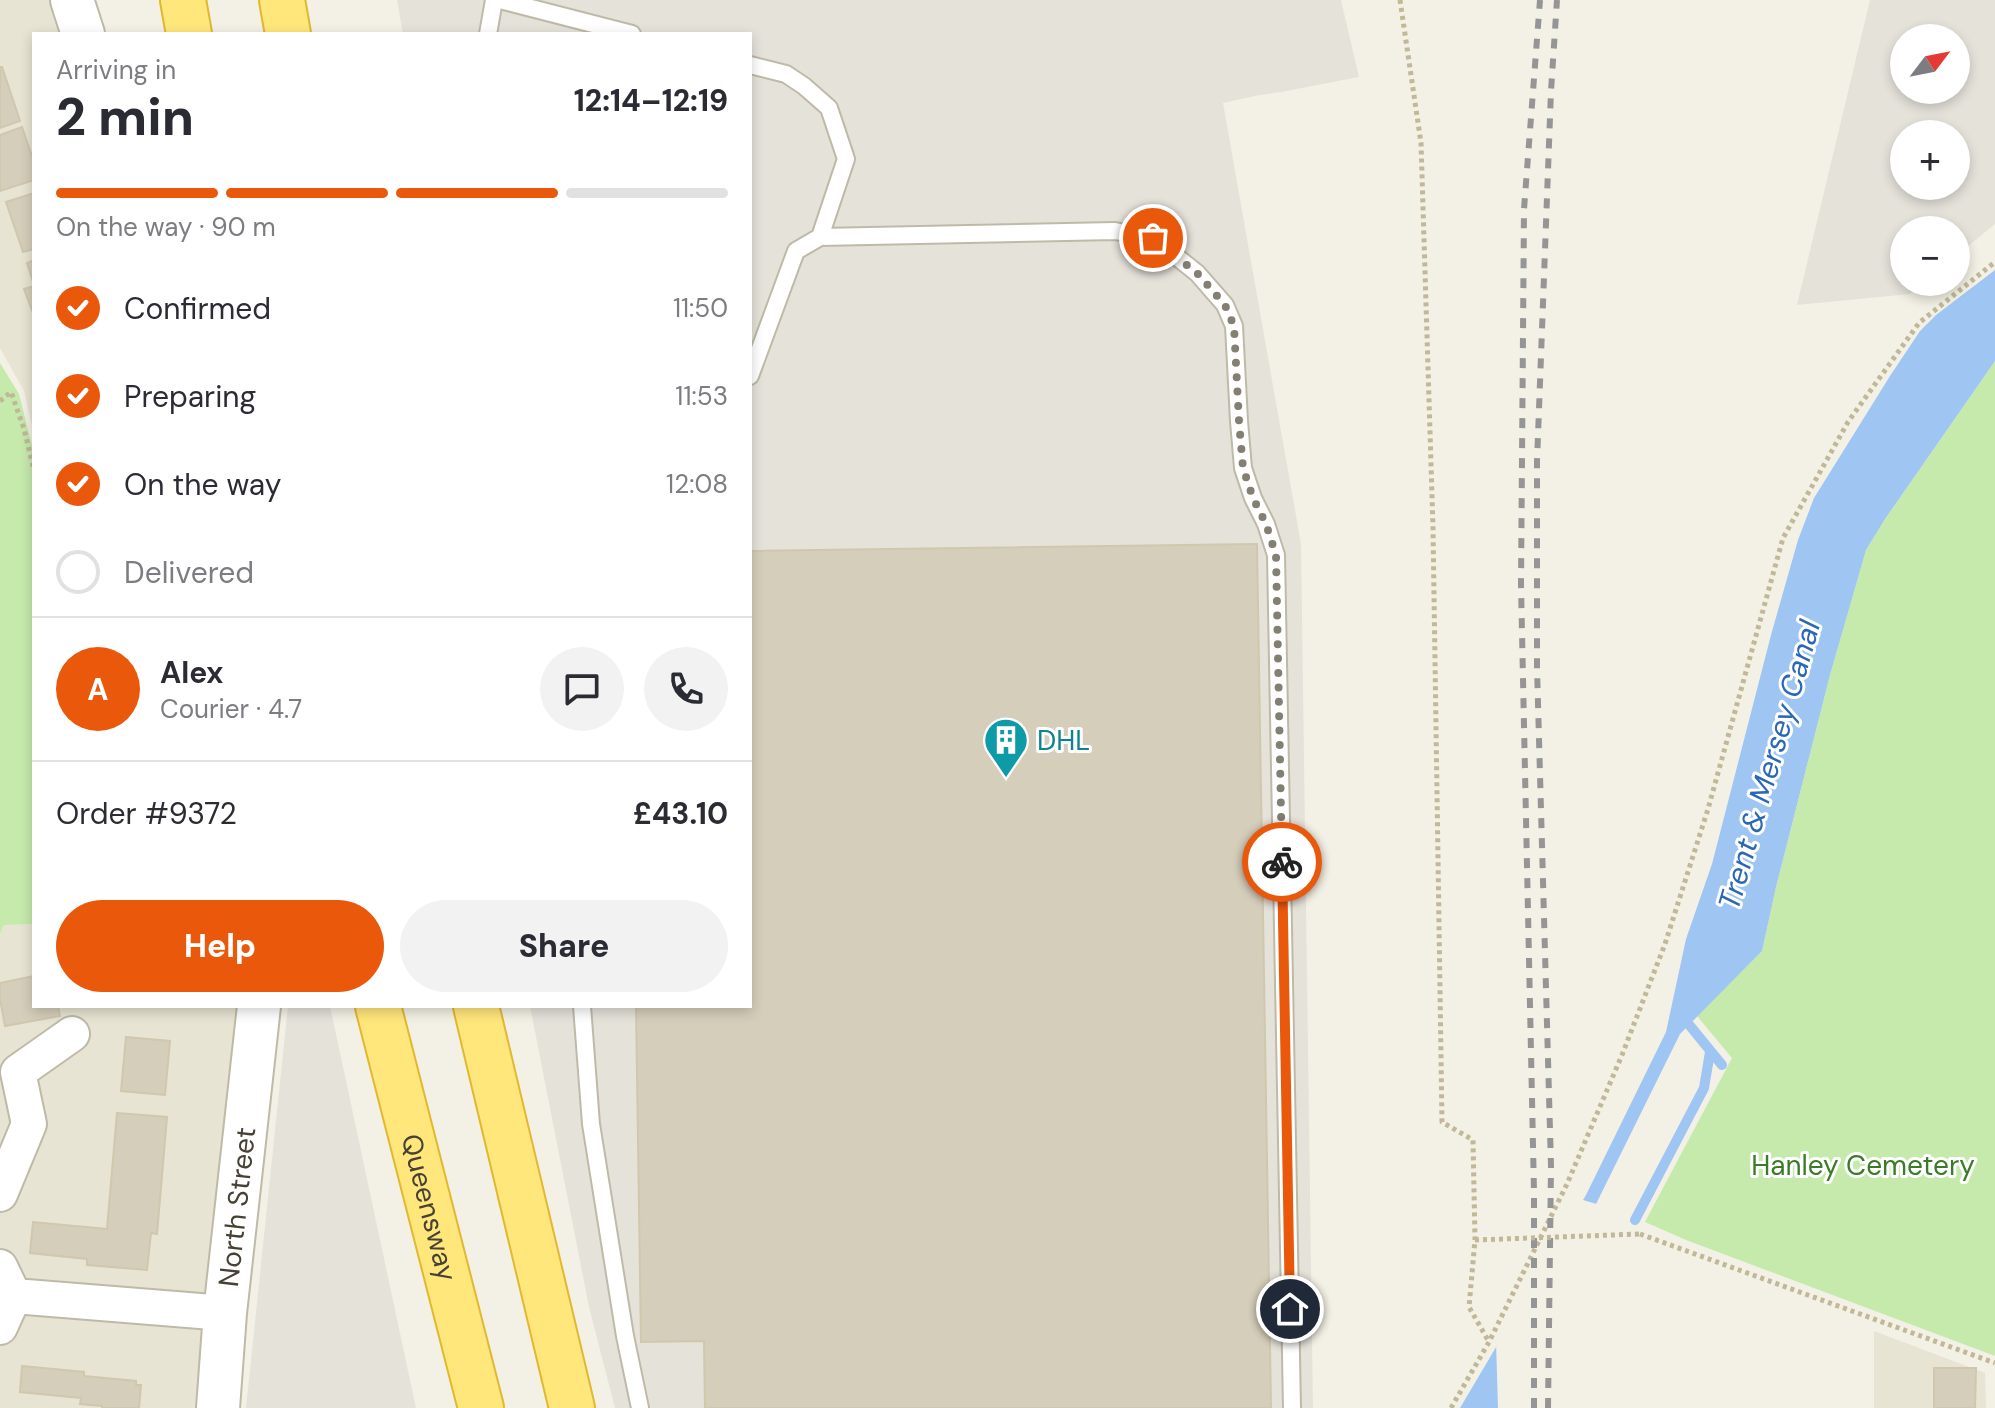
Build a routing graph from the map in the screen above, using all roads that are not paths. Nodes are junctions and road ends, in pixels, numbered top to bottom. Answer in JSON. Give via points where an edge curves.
{"nodes":[{"id":1,"x":72,"y":0,"type":"edge"},
{"id":2,"x":183,"y":0,"type":"edge"},
{"id":3,"x":282,"y":0,"type":"edge"},
{"id":4,"x":311,"y":0,"type":"edge"},
{"id":5,"x":497,"y":0,"type":"edge"},
{"id":6,"x":82,"y":32,"type":"edge"},
{"id":7,"x":189,"y":32,"type":"edge"},
{"id":8,"x":288,"y":32,"type":"edge"},
{"id":9,"x":315,"y":32,"type":"edge"},
{"id":10,"x":489,"y":32,"type":"edge"},
{"id":11,"x":624,"y":32,"type":"edge"},
{"id":12,"x":752,"y":66,"type":"edge"},
{"id":13,"x":820,"y":237,"type":"junction"},
{"id":14,"x":752,"y":371,"type":"edge"},
{"id":15,"x":259,"y":1008,"type":"edge"},
{"id":16,"x":364,"y":1008,"type":"edge"},
{"id":17,"x":379,"y":1008,"type":"edge"},
{"id":18,"x":470,"y":1008,"type":"edge"},
{"id":19,"x":476,"y":1008,"type":"edge"},
{"id":20,"x":582,"y":1008,"type":"edge"},
{"id":21,"x":72,"y":1034,"type":"dead end"},
{"id":22,"x":0,"y":1194,"type":"edge"},
{"id":23,"x":7,"y":1282,"type":"edge"},
{"id":24,"x":225,"y":1313,"type":"junction"},
{"id":25,"x":0,"y":1327,"type":"edge"},
{"id":26,"x":218,"y":1408,"type":"edge"},
{"id":27,"x":450,"y":1408,"type":"edge"},
{"id":28,"x":481,"y":1408,"type":"edge"},
{"id":29,"x":550,"y":1408,"type":"edge"},
{"id":30,"x":572,"y":1408,"type":"edge"},
{"id":31,"x":640,"y":1408,"type":"edge"},
{"id":32,"x":1292,"y":1408,"type":"edge"}],
"edges":[{"from":1,"to":6,"type":"street"},
{"from":2,"to":7,"type":"highway"},
{"from":3,"to":8,"type":"highway"},
{"from":4,"to":9,"type":"highway"},
{"from":5,"to":10,"type":"lane"},
{"from":5,"to":11,"type":"lane"},
{"from":12,"to":13,"type":"lane","via":[[786,74],[829,108],[846,159]]},
{"from":13,"to":14,"type":"lane","via":[[796,251]]},
{"from":13,"to":32,"type":"lane","via":[[1115,231],[1153,238],[1197,273],[1225,305],[1234,326],[1243,468],[1276,555]]},
{"from":15,"to":24,"type":"street","name":"North Street"},
{"from":16,"to":27,"type":"highway","via":[[382,1132]]},
{"from":17,"to":28,"type":"highway","name":"Queensway"},
{"from":18,"to":29,"type":"highway"},
{"from":19,"to":30,"type":"highway"},
{"from":20,"to":31,"type":"lane","via":[[591,1124]]},
{"from":21,"to":22,"type":"street","via":[[18,1072],[29,1124]]},
{"from":23,"to":24,"type":"street"},
{"from":23,"to":25,"type":"street"},
{"from":24,"to":26,"type":"street","name":"North Street"}]}
